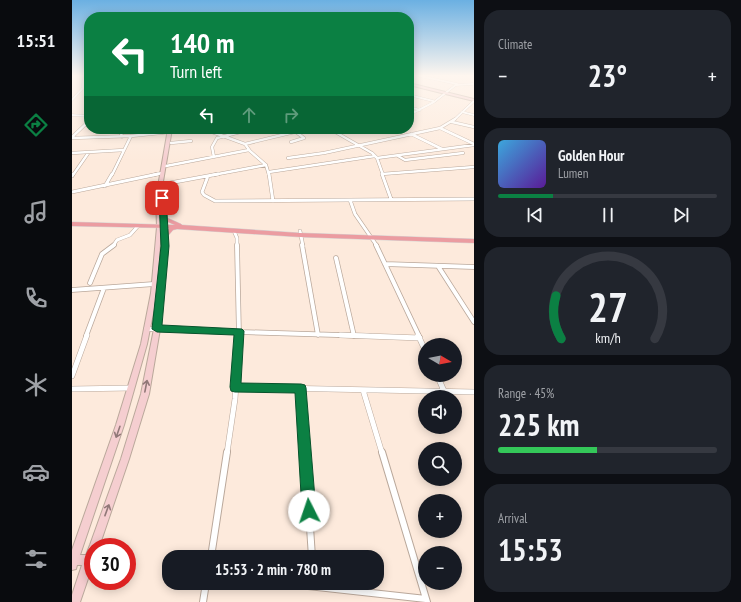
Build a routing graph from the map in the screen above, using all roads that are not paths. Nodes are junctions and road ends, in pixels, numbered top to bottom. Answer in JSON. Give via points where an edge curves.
{"nodes":[{"id":1,"x":429,"y":104,"type":"edge"},
{"id":2,"x":471,"y":104,"type":"edge"},
{"id":3,"x":414,"y":109,"type":"edge"},
{"id":4,"x":420,"y":110,"type":"junction"},
{"id":5,"x":462,"y":112,"type":"junction"},
{"id":6,"x":414,"y":113,"type":"edge"},
{"id":7,"x":72,"y":115,"type":"edge"},
{"id":8,"x":474,"y":115,"type":"edge"},
{"id":9,"x":84,"y":116,"type":"edge"},
{"id":10,"x":452,"y":122,"type":"junction"},
{"id":11,"x":84,"y":126,"type":"edge"},
{"id":12,"x":474,"y":127,"type":"edge"},
{"id":13,"x":440,"y":128,"type":"junction"},
{"id":14,"x":414,"y":133,"type":"edge"},
{"id":15,"x":145,"y":134,"type":"edge"},
{"id":16,"x":171,"y":134,"type":"edge"},
{"id":17,"x":172,"y":134,"type":"edge"},
{"id":18,"x":215,"y":134,"type":"edge"},
{"id":19,"x":229,"y":134,"type":"edge"},
{"id":20,"x":288,"y":134,"type":"edge"},
{"id":21,"x":299,"y":134,"type":"edge"},
{"id":22,"x":339,"y":134,"type":"edge"},
{"id":23,"x":411,"y":134,"type":"joint"},
{"id":24,"x":122,"y":136,"type":"joint"},
{"id":25,"x":131,"y":136,"type":"junction"},
{"id":26,"x":220,"y":136,"type":"junction"},
{"id":27,"x":72,"y":137,"type":"edge"},
{"id":28,"x":191,"y":140,"type":"dead end"},
{"id":29,"x":291,"y":142,"type":"dead end"},
{"id":30,"x":171,"y":143,"type":"junction"},
{"id":31,"x":245,"y":144,"type":"junction"},
{"id":32,"x":474,"y":144,"type":"edge"},
{"id":33,"x":358,"y":145,"type":"junction"},
{"id":34,"x":452,"y":148,"type":"junction"},
{"id":35,"x":442,"y":149,"type":"junction"},
{"id":36,"x":124,"y":150,"type":"junction"},
{"id":37,"x":249,"y":150,"type":"junction"},
{"id":38,"x":436,"y":150,"type":"junction"},
{"id":39,"x":89,"y":152,"type":"junction"},
{"id":40,"x":421,"y":152,"type":"junction"},
{"id":41,"x":72,"y":153,"type":"edge"},
{"id":42,"x":413,"y":153,"type":"junction"},
{"id":43,"x":397,"y":155,"type":"junction"},
{"id":44,"x":444,"y":156,"type":"junction"},
{"id":45,"x":214,"y":157,"type":"junction"},
{"id":46,"x":376,"y":157,"type":"junction"},
{"id":47,"x":288,"y":158,"type":"dead end"},
{"id":48,"x":421,"y":158,"type":"junction"},
{"id":49,"x":428,"y":158,"type":"junction"},
{"id":50,"x":266,"y":165,"type":"junction"},
{"id":51,"x":166,"y":166,"type":"junction"},
{"id":52,"x":474,"y":167,"type":"edge"},
{"id":53,"x":74,"y":172,"type":"edge"},
{"id":54,"x":269,"y":172,"type":"junction"},
{"id":55,"x":162,"y":173,"type":"junction"},
{"id":56,"x":382,"y":174,"type":"junction"},
{"id":57,"x":72,"y":176,"type":"edge"},
{"id":58,"x":208,"y":176,"type":"junction"},
{"id":59,"x":164,"y":184,"type":"junction"},
{"id":60,"x":105,"y":186,"type":"junction"},
{"id":61,"x":72,"y":192,"type":"edge"},
{"id":62,"x":391,"y":199,"type":"junction"},
{"id":63,"x":474,"y":199,"type":"edge"},
{"id":64,"x":350,"y":200,"type":"junction"},
{"id":65,"x":273,"y":201,"type":"junction"},
{"id":66,"x":72,"y":223,"type":"edge"},
{"id":67,"x":162,"y":224,"type":"junction"},
{"id":68,"x":138,"y":226,"type":"junction"},
{"id":69,"x":180,"y":226,"type":"junction"},
{"id":70,"x":234,"y":231,"type":"junction"},
{"id":71,"x":300,"y":233,"type":"junction"},
{"id":72,"x":371,"y":235,"type":"junction"},
{"id":73,"x":165,"y":236,"type":"junction"},
{"id":74,"x":474,"y":238,"type":"edge"},
{"id":75,"x":474,"y":241,"type":"edge"},
{"id":76,"x":336,"y":258,"type":"dead end"},
{"id":77,"x":385,"y":264,"type":"junction"},
{"id":78,"x":438,"y":266,"type":"junction"},
{"id":79,"x":474,"y":267,"type":"edge"},
{"id":80,"x":90,"y":283,"type":"dead end"},
{"id":81,"x":154,"y":284,"type":"junction"},
{"id":82,"x":104,"y":288,"type":"junction"},
{"id":83,"x":72,"y":290,"type":"edge"},
{"id":84,"x":474,"y":322,"type":"edge"},
{"id":85,"x":146,"y":329,"type":"junction"},
{"id":86,"x":157,"y":329,"type":"junction"},
{"id":87,"x":239,"y":331,"type":"junction"},
{"id":88,"x":318,"y":335,"type":"junction"},
{"id":89,"x":354,"y":336,"type":"junction"},
{"id":90,"x":420,"y":338,"type":"joint"},
{"id":91,"x":72,"y":376,"type":"edge"},
{"id":92,"x":235,"y":387,"type":"junction"},
{"id":93,"x":72,"y":388,"type":"edge"},
{"id":94,"x":131,"y":388,"type":"junction"},
{"id":95,"x":301,"y":388,"type":"junction"},
{"id":96,"x":363,"y":390,"type":"junction"},
{"id":97,"x":418,"y":391,"type":"edge"},
{"id":98,"x":462,"y":392,"type":"edge"},
{"id":99,"x":474,"y":392,"type":"edge"},
{"id":100,"x":97,"y":538,"type":"edge"},
{"id":101,"x":212,"y":550,"type":"edge"},
{"id":102,"x":312,"y":550,"type":"edge"},
{"id":103,"x":84,"y":561,"type":"edge"},
{"id":104,"x":73,"y":562,"type":"edge"},
{"id":105,"x":84,"y":575,"type":"edge"},
{"id":106,"x":205,"y":590,"type":"edge"},
{"id":107,"x":351,"y":590,"type":"edge"},
{"id":108,"x":426,"y":600,"type":"edge"},
{"id":109,"x":75,"y":602,"type":"edge"},
{"id":110,"x":203,"y":602,"type":"edge"}],
"edges":[{"from":1,"to":4,"type":"street"},
{"from":2,"to":5,"type":"street"},
{"from":3,"to":4,"type":"street"},
{"from":4,"to":6,"type":"street"},
{"from":5,"to":8,"type":"street"},
{"from":5,"to":10,"type":"street"},
{"from":7,"to":9,"type":"street"},
{"from":10,"to":12,"type":"street"},
{"from":10,"to":13,"type":"street"},
{"from":11,"to":27,"type":"street"},
{"from":13,"to":14,"type":"street"},
{"from":13,"to":32,"type":"street"},
{"from":15,"to":25,"type":"street"},
{"from":16,"to":55,"type":"main road"},
{"from":17,"to":30,"type":"main road"},
{"from":18,"to":26,"type":"street"},
{"from":19,"to":26,"type":"street"},
{"from":20,"to":31,"type":"street"},
{"from":21,"to":29,"type":"street","via":[[304,138]]},
{"from":22,"to":33,"type":"street"},
{"from":23,"to":33,"type":"street"},
{"from":23,"to":35,"type":"street"},
{"from":24,"to":25,"type":"street"},
{"from":24,"to":27,"type":"street"},
{"from":25,"to":36,"type":"street"},
{"from":26,"to":31,"type":"street"},
{"from":26,"to":45,"type":"street","via":[[212,146]]},
{"from":28,"to":30,"type":"street"},
{"from":30,"to":51,"type":"main road"},
{"from":31,"to":37,"type":"street"},
{"from":32,"to":34,"type":"street"},
{"from":33,"to":46,"type":"street"},
{"from":33,"to":47,"type":"street"},
{"from":34,"to":35,"type":"street"},
{"from":34,"to":44,"type":"street","via":[[461,154]]},
{"from":35,"to":38,"type":"street"},
{"from":36,"to":39,"type":"street"},
{"from":36,"to":60,"type":"street"},
{"from":37,"to":45,"type":"street"},
{"from":37,"to":50,"type":"street"},
{"from":38,"to":40,"type":"street"},
{"from":38,"to":44,"type":"street"},
{"from":39,"to":41,"type":"street"},
{"from":39,"to":53,"type":"street"},
{"from":40,"to":42,"type":"street"},
{"from":40,"to":49,"type":"street"},
{"from":42,"to":43,"type":"street"},
{"from":42,"to":48,"type":"street"},
{"from":43,"to":46,"type":"street"},
{"from":43,"to":48,"type":"street","via":[[405,160]]},
{"from":44,"to":49,"type":"street"},
{"from":45,"to":51,"type":"street"},
{"from":46,"to":54,"type":"street"},
{"from":46,"to":56,"type":"street"},
{"from":48,"to":49,"type":"street"},
{"from":50,"to":54,"type":"street"},
{"from":50,"to":58,"type":"street"},
{"from":51,"to":59,"type":"main road"},
{"from":52,"to":56,"type":"street"},
{"from":53,"to":57,"type":"street"},
{"from":54,"to":65,"type":"street"},
{"from":55,"to":60,"type":"street"},
{"from":55,"to":67,"type":"main road","via":[[158,198]]},
{"from":56,"to":62,"type":"street"},
{"from":58,"to":59,"type":"street"},
{"from":58,"to":65,"type":"street","via":[[202,192],[210,199],[224,202]]},
{"from":59,"to":67,"type":"main road"},
{"from":60,"to":61,"type":"street"},
{"from":62,"to":63,"type":"street"},
{"from":62,"to":64,"type":"street"},
{"from":64,"to":65,"type":"street"},
{"from":64,"to":72,"type":"street","via":[[355,214]]},
{"from":66,"to":67,"type":"main road"},
{"from":66,"to":68,"type":"main road"},
{"from":67,"to":68,"type":"main road"},
{"from":67,"to":69,"type":"main road"},
{"from":67,"to":73,"type":"main road"},
{"from":67,"to":81,"type":"main road"},
{"from":68,"to":80,"type":"street","via":[[130,235],[117,240],[102,254]]},
{"from":69,"to":70,"type":"main road"},
{"from":69,"to":71,"type":"main road"},
{"from":69,"to":73,"type":"main road","via":[[171,229]]},
{"from":70,"to":71,"type":"main road"},
{"from":70,"to":87,"type":"street","via":[[237,238]]},
{"from":71,"to":72,"type":"main road"},
{"from":71,"to":88,"type":"street"},
{"from":72,"to":74,"type":"main road"},
{"from":72,"to":75,"type":"main road"},
{"from":72,"to":77,"type":"street"},
{"from":73,"to":86,"type":"main road"},
{"from":76,"to":89,"type":"street"},
{"from":77,"to":78,"type":"street"},
{"from":77,"to":90,"type":"street"},
{"from":78,"to":79,"type":"street"},
{"from":78,"to":84,"type":"street"},
{"from":81,"to":82,"type":"street"},
{"from":81,"to":85,"type":"main road"},
{"from":82,"to":83,"type":"street"},
{"from":82,"to":91,"type":"street"},
{"from":85,"to":86,"type":"street"},
{"from":85,"to":94,"type":"main road"},
{"from":86,"to":87,"type":"street"},
{"from":100,"to":86,"type":"main road","one_way":true,"via":[[145,394]]},
{"from":87,"to":88,"type":"street"},
{"from":87,"to":92,"type":"street"},
{"from":88,"to":89,"type":"street"},
{"from":89,"to":90,"type":"street"},
{"from":92,"to":95,"type":"street"},
{"from":92,"to":101,"type":"street"},
{"from":93,"to":94,"type":"street"},
{"from":94,"to":104,"type":"main road","one_way":true},
{"from":95,"to":96,"type":"street"},
{"from":95,"to":102,"type":"street"},
{"from":96,"to":97,"type":"street"},
{"from":96,"to":108,"type":"street"},
{"from":98,"to":99,"type":"street"},
{"from":103,"to":104,"type":"main road"},
{"from":105,"to":109,"type":"main road"},
{"from":106,"to":110,"type":"street"},
{"from":107,"to":108,"type":"street"}]}
